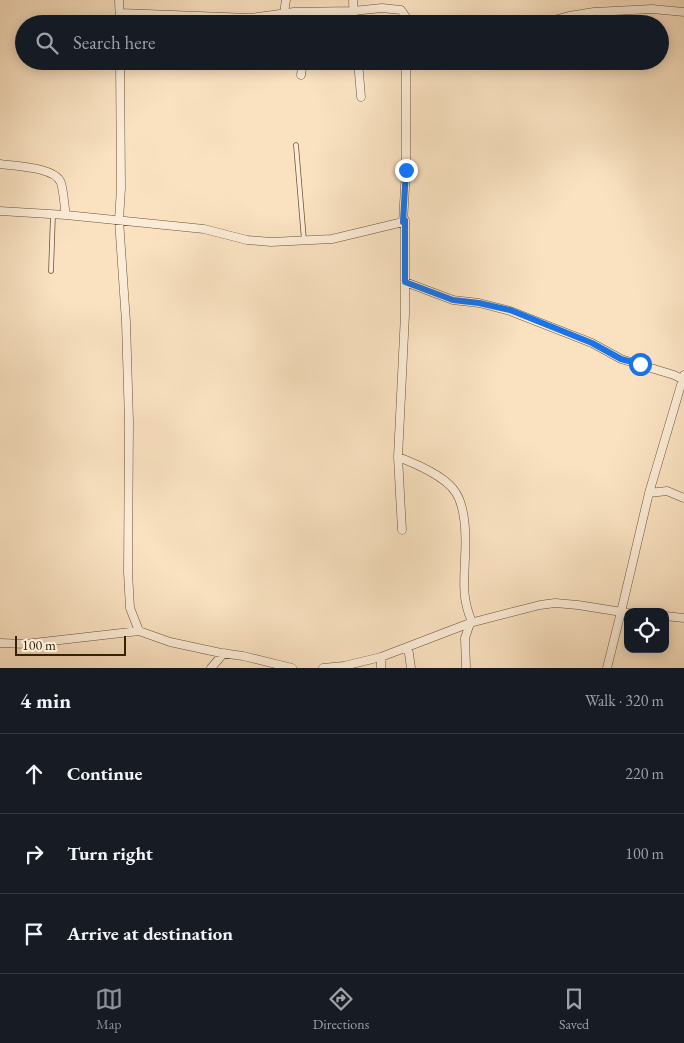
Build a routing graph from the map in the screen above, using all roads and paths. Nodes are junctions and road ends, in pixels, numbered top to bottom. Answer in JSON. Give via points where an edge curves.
{"nodes":[{"id":1,"x":119,"y":0,"type":"edge"},
{"id":2,"x":286,"y":0,"type":"edge"},
{"id":3,"x":353,"y":0,"type":"edge"},
{"id":4,"x":353,"y":10,"type":"junction"},
{"id":5,"x":311,"y":12,"type":"junction"},
{"id":6,"x":684,"y":12,"type":"edge"},
{"id":7,"x":120,"y":13,"type":"joint"},
{"id":8,"x":284,"y":13,"type":"junction"},
{"id":9,"x":172,"y":15,"type":"edge"},
{"id":10,"x":270,"y":15,"type":"edge"},
{"id":11,"x":310,"y":15,"type":"edge"},
{"id":12,"x":353,"y":15,"type":"edge"},
{"id":13,"x":403,"y":15,"type":"edge"},
{"id":14,"x":576,"y":15,"type":"edge"},
{"id":15,"x":120,"y":70,"type":"edge"},
{"id":16,"x":302,"y":70,"type":"edge"},
{"id":17,"x":359,"y":70,"type":"edge"},
{"id":18,"x":406,"y":70,"type":"edge"},
{"id":19,"x":301,"y":75,"type":"dead end"},
{"id":20,"x":361,"y":97,"type":"dead end"},
{"id":21,"x":296,"y":146,"type":"dead end"},
{"id":22,"x":0,"y":164,"type":"edge"},
{"id":23,"x":0,"y":211,"type":"edge"},
{"id":24,"x":53,"y":214,"type":"junction"},
{"id":25,"x":66,"y":214,"type":"junction"},
{"id":26,"x":119,"y":220,"type":"junction"},
{"id":27,"x":403,"y":222,"type":"junction"},
{"id":28,"x":304,"y":241,"type":"junction"},
{"id":29,"x":51,"y":272,"type":"dead end"},
{"id":30,"x":405,"y":282,"type":"junction"},
{"id":31,"x":684,"y":378,"type":"edge"},
{"id":32,"x":398,"y":457,"type":"junction"},
{"id":33,"x":649,"y":493,"type":"junction"},
{"id":34,"x":684,"y":498,"type":"edge"},
{"id":35,"x":402,"y":530,"type":"dead end"},
{"id":36,"x":625,"y":608,"type":"edge"},
{"id":37,"x":624,"y":613,"type":"edge"},
{"id":38,"x":669,"y":616,"type":"edge"},
{"id":39,"x":684,"y":618,"type":"edge"},
{"id":40,"x":471,"y":622,"type":"junction"},
{"id":41,"x":457,"y":627,"type":"junction"},
{"id":42,"x":139,"y":632,"type":"junction"},
{"id":43,"x":466,"y":638,"type":"junction"},
{"id":44,"x":0,"y":643,"type":"edge"},
{"id":45,"x":408,"y":646,"type":"junction"},
{"id":46,"x":224,"y":653,"type":"junction"},
{"id":47,"x":381,"y":657,"type":"junction"},
{"id":48,"x":211,"y":668,"type":"edge"},
{"id":49,"x":292,"y":668,"type":"edge"},
{"id":50,"x":322,"y":668,"type":"edge"},
{"id":51,"x":381,"y":668,"type":"edge"},
{"id":52,"x":411,"y":668,"type":"edge"},
{"id":53,"x":466,"y":668,"type":"edge"},
{"id":54,"x":607,"y":668,"type":"edge"}],
"edges":[{"from":1,"to":7,"type":"street"},
{"from":2,"to":8,"type":"street"},
{"from":3,"to":4,"type":"street"},
{"from":4,"to":5,"type":"street"},
{"from":4,"to":12,"type":"street"},
{"from":4,"to":13,"type":"street","via":[[392,8],[401,10]]},
{"from":5,"to":8,"type":"street"},
{"from":5,"to":11,"type":"street"},
{"from":6,"to":14,"type":"street","via":[[652,9]]},
{"from":7,"to":9,"type":"street"},
{"from":8,"to":10,"type":"street"},
{"from":15,"to":26,"type":"street"},
{"from":16,"to":19,"type":"street"},
{"from":17,"to":20,"type":"street"},
{"from":18,"to":27,"type":"street"},
{"from":21,"to":28,"type":"lane"},
{"from":22,"to":25,"type":"street","via":[[40,170],[57,177],[61,182]]},
{"from":23,"to":24,"type":"street"},
{"from":24,"to":25,"type":"street"},
{"from":24,"to":29,"type":"lane"},
{"from":25,"to":26,"type":"street"},
{"from":26,"to":28,"type":"street","via":[[204,229],[247,240]]},
{"from":26,"to":42,"type":"street","via":[[129,422],[129,588],[130,608]]},
{"from":27,"to":28,"type":"street","via":[[332,239]]},
{"from":27,"to":30,"type":"street","via":[[405,220]]},
{"from":30,"to":31,"type":"street","via":[[453,300],[510,310],[592,343],[621,359]]},
{"from":30,"to":32,"type":"street"},
{"from":31,"to":33,"type":"street"},
{"from":32,"to":35,"type":"street"},
{"from":32,"to":40,"type":"street","via":[[438,477],[456,493],[462,506],[465,604]]},
{"from":33,"to":34,"type":"street","via":[[667,491]]},
{"from":33,"to":36,"type":"street"},
{"from":37,"to":40,"type":"street","via":[[555,603]]},
{"from":37,"to":54,"type":"street"},
{"from":38,"to":39,"type":"street"},
{"from":40,"to":41,"type":"street"},
{"from":40,"to":43,"type":"street"},
{"from":41,"to":43,"type":"street"},
{"from":41,"to":45,"type":"street"},
{"from":42,"to":44,"type":"street","via":[[25,644]]},
{"from":42,"to":46,"type":"street"},
{"from":43,"to":53,"type":"street"},
{"from":45,"to":47,"type":"street"},
{"from":45,"to":52,"type":"street"},
{"from":46,"to":48,"type":"street"},
{"from":46,"to":49,"type":"street"},
{"from":47,"to":50,"type":"street"},
{"from":47,"to":51,"type":"street"}]}
